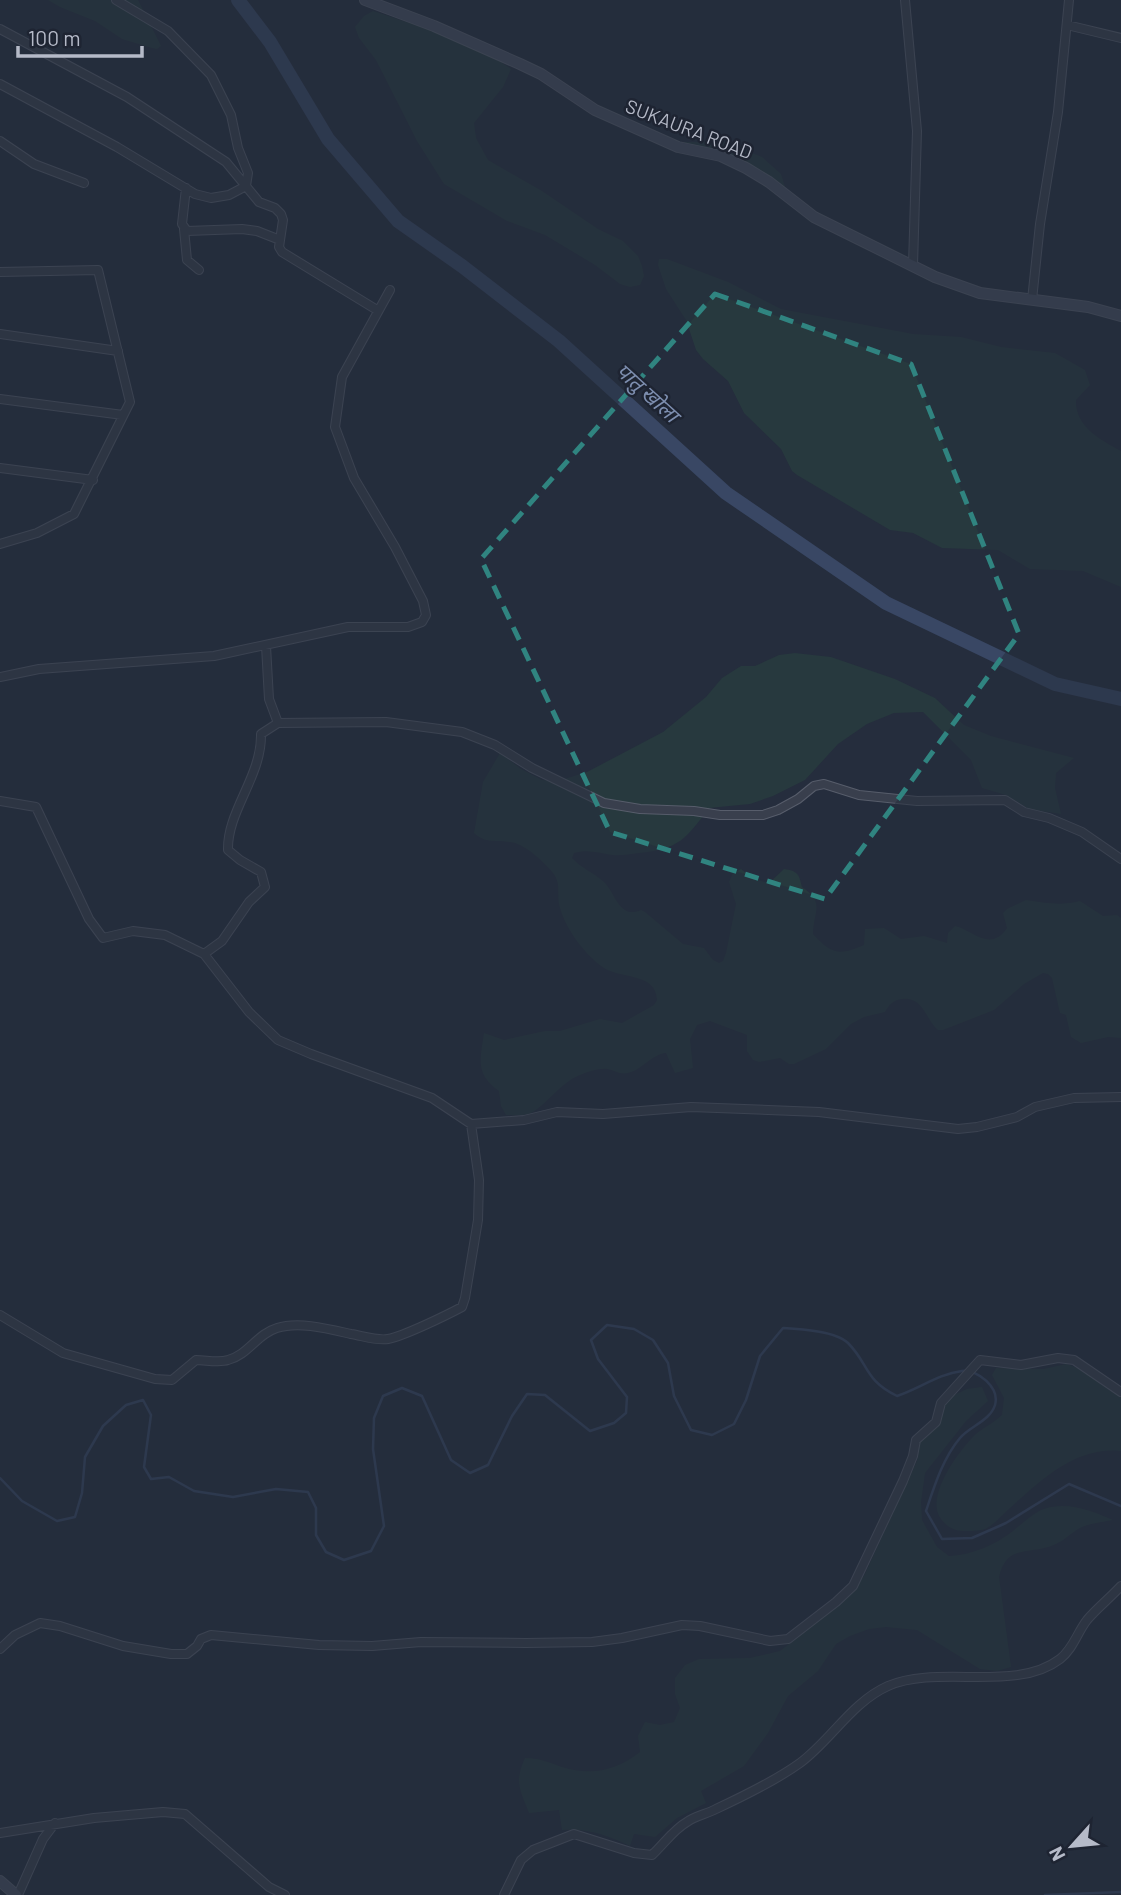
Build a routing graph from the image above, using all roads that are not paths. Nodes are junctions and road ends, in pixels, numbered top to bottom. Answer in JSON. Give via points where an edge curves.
{"nodes":[{"id":1,"x":116,"y":0,"type":"edge"},
{"id":2,"x":365,"y":0,"type":"edge"},
{"id":3,"x":905,"y":0,"type":"edge"},
{"id":4,"x":1069,"y":0,"type":"edge"},
{"id":5,"x":1067,"y":25,"type":"junction"},
{"id":6,"x":0,"y":29,"type":"edge"},
{"id":7,"x":1121,"y":38,"type":"edge"},
{"id":8,"x":0,"y":85,"type":"edge"},
{"id":9,"x":0,"y":141,"type":"edge"},
{"id":10,"x":84,"y":183,"type":"dead end"},
{"id":11,"x":246,"y":186,"type":"junction"},
{"id":12,"x":186,"y":188,"type":"junction"},
{"id":13,"x":184,"y":229,"type":"junction"},
{"id":14,"x":279,"y":240,"type":"junction"},
{"id":15,"x":913,"y":265,"type":"junction"},
{"id":16,"x":199,"y":270,"type":"dead end"},
{"id":17,"x":0,"y":272,"type":"edge"},
{"id":18,"x":390,"y":290,"type":"dead end"},
{"id":19,"x":1032,"y":300,"type":"junction"},
{"id":20,"x":377,"y":310,"type":"junction"},
{"id":21,"x":1121,"y":316,"type":"edge"},
{"id":22,"x":0,"y":334,"type":"edge"},
{"id":23,"x":118,"y":351,"type":"junction"},
{"id":24,"x":0,"y":399,"type":"edge"},
{"id":25,"x":123,"y":415,"type":"junction"},
{"id":26,"x":0,"y":468,"type":"edge"},
{"id":27,"x":93,"y":480,"type":"junction"},
{"id":28,"x":0,"y":544,"type":"edge"},
{"id":29,"x":266,"y":646,"type":"junction"},
{"id":30,"x":0,"y":677,"type":"edge"},
{"id":31,"x":278,"y":723,"type":"junction"},
{"id":32,"x":0,"y":801,"type":"edge"},
{"id":33,"x":1121,"y":859,"type":"edge"},
{"id":34,"x":204,"y":954,"type":"junction"},
{"id":35,"x":1121,"y":1097,"type":"edge"},
{"id":36,"x":471,"y":1124,"type":"junction"},
{"id":37,"x":0,"y":1315,"type":"edge"},
{"id":38,"x":1121,"y":1392,"type":"edge"},
{"id":39,"x":1121,"y":1586,"type":"edge"},
{"id":40,"x":0,"y":1649,"type":"edge"},
{"id":41,"x":54,"y":1823,"type":"junction"},
{"id":42,"x":0,"y":1833,"type":"edge"},
{"id":43,"x":0,"y":1881,"type":"edge"},
{"id":44,"x":17,"y":1895,"type":"edge"},
{"id":45,"x":285,"y":1895,"type":"edge"},
{"id":46,"x":504,"y":1895,"type":"edge"}],
"edges":[{"from":1,"to":11,"type":"street","via":[[167,31],[211,75],[231,115],[248,173]]},
{"from":2,"to":15,"type":"street","name":"SUKAURA ROAD","via":[[520,64],[595,110],[678,147],[721,156],[746,168],[814,217]]},
{"from":3,"to":15,"type":"street","via":[[916,131]]},
{"from":4,"to":5,"type":"street"},
{"from":5,"to":7,"type":"street"},
{"from":5,"to":19,"type":"street"},
{"from":6,"to":11,"type":"street","via":[[127,97],[226,162]]},
{"from":8,"to":12,"type":"street"},
{"from":9,"to":10,"type":"street","via":[[34,164]]},
{"from":11,"to":12,"type":"street","via":[[211,198]]},
{"from":11,"to":14,"type":"street","via":[[259,202],[281,214]]},
{"from":12,"to":13,"type":"street"},
{"from":13,"to":14,"type":"street","via":[[242,229]]},
{"from":13,"to":16,"type":"street","via":[[187,260]]},
{"from":14,"to":20,"type":"street","via":[[282,252]]},
{"from":15,"to":19,"type":"street","name":"SUKAURA ROAD","via":[[980,293]]},
{"from":17,"to":23,"type":"street","via":[[98,270]]},
{"from":18,"to":20,"type":"street"},
{"from":19,"to":21,"type":"street","name":"SUKAURA ROAD"},
{"from":20,"to":29,"type":"street","via":[[342,377],[335,427],[354,478],[401,558],[423,601],[425,615],[422,622],[408,627],[348,627]]},
{"from":22,"to":23,"type":"street"},
{"from":23,"to":25,"type":"street","via":[[131,402]]},
{"from":24,"to":25,"type":"street"},
{"from":25,"to":27,"type":"street"},
{"from":26,"to":27,"type":"street"},
{"from":27,"to":28,"type":"street","via":[[74,514],[37,533]]},
{"from":29,"to":30,"type":"street","via":[[215,656],[39,669]]},
{"from":29,"to":31,"type":"street","via":[[269,699]]},
{"from":31,"to":33,"type":"street","via":[[386,722],[462,732],[604,803],[640,808],[763,815],[824,784],[859,795],[917,801],[1004,800],[1082,832]]},
{"from":31,"to":34,"type":"street","via":[[261,734],[256,768],[228,835],[228,850],[261,872],[265,887],[222,941]]},
{"from":32,"to":34,"type":"street","via":[[36,807],[89,919],[103,938],[133,931],[165,934]]},
{"from":34,"to":36,"type":"street","via":[[249,1012],[278,1040],[432,1098]]},
{"from":35,"to":36,"type":"street","via":[[1074,1098],[1035,1107],[1017,1117],[958,1129],[818,1112],[691,1107],[603,1114],[556,1112]]},
{"from":36,"to":37,"type":"street","via":[[479,1180],[474,1251],[462,1307],[449,1315],[388,1339],[279,1327],[228,1361],[196,1360],[172,1380],[63,1353]]},
{"from":38,"to":40,"type":"street","via":[[1074,1360],[1021,1365],[980,1360],[941,1403],[936,1422],[916,1440],[903,1481],[853,1586],[788,1639],[770,1641],[682,1625],[592,1642],[319,1645],[211,1634],[187,1654],[171,1654],[40,1623],[15,1635]]},
{"from":39,"to":46,"type":"street","via":[[1053,1664],[1016,1674],[928,1675],[888,1686],[862,1703],[800,1763],[740,1798],[686,1822],[652,1855],[574,1834],[540,1846],[520,1860]]},
{"from":41,"to":42,"type":"street"},
{"from":41,"to":44,"type":"street"},
{"from":41,"to":45,"type":"street","via":[[163,1812],[185,1814],[269,1888]]},
{"from":43,"to":44,"type":"street"}]}
